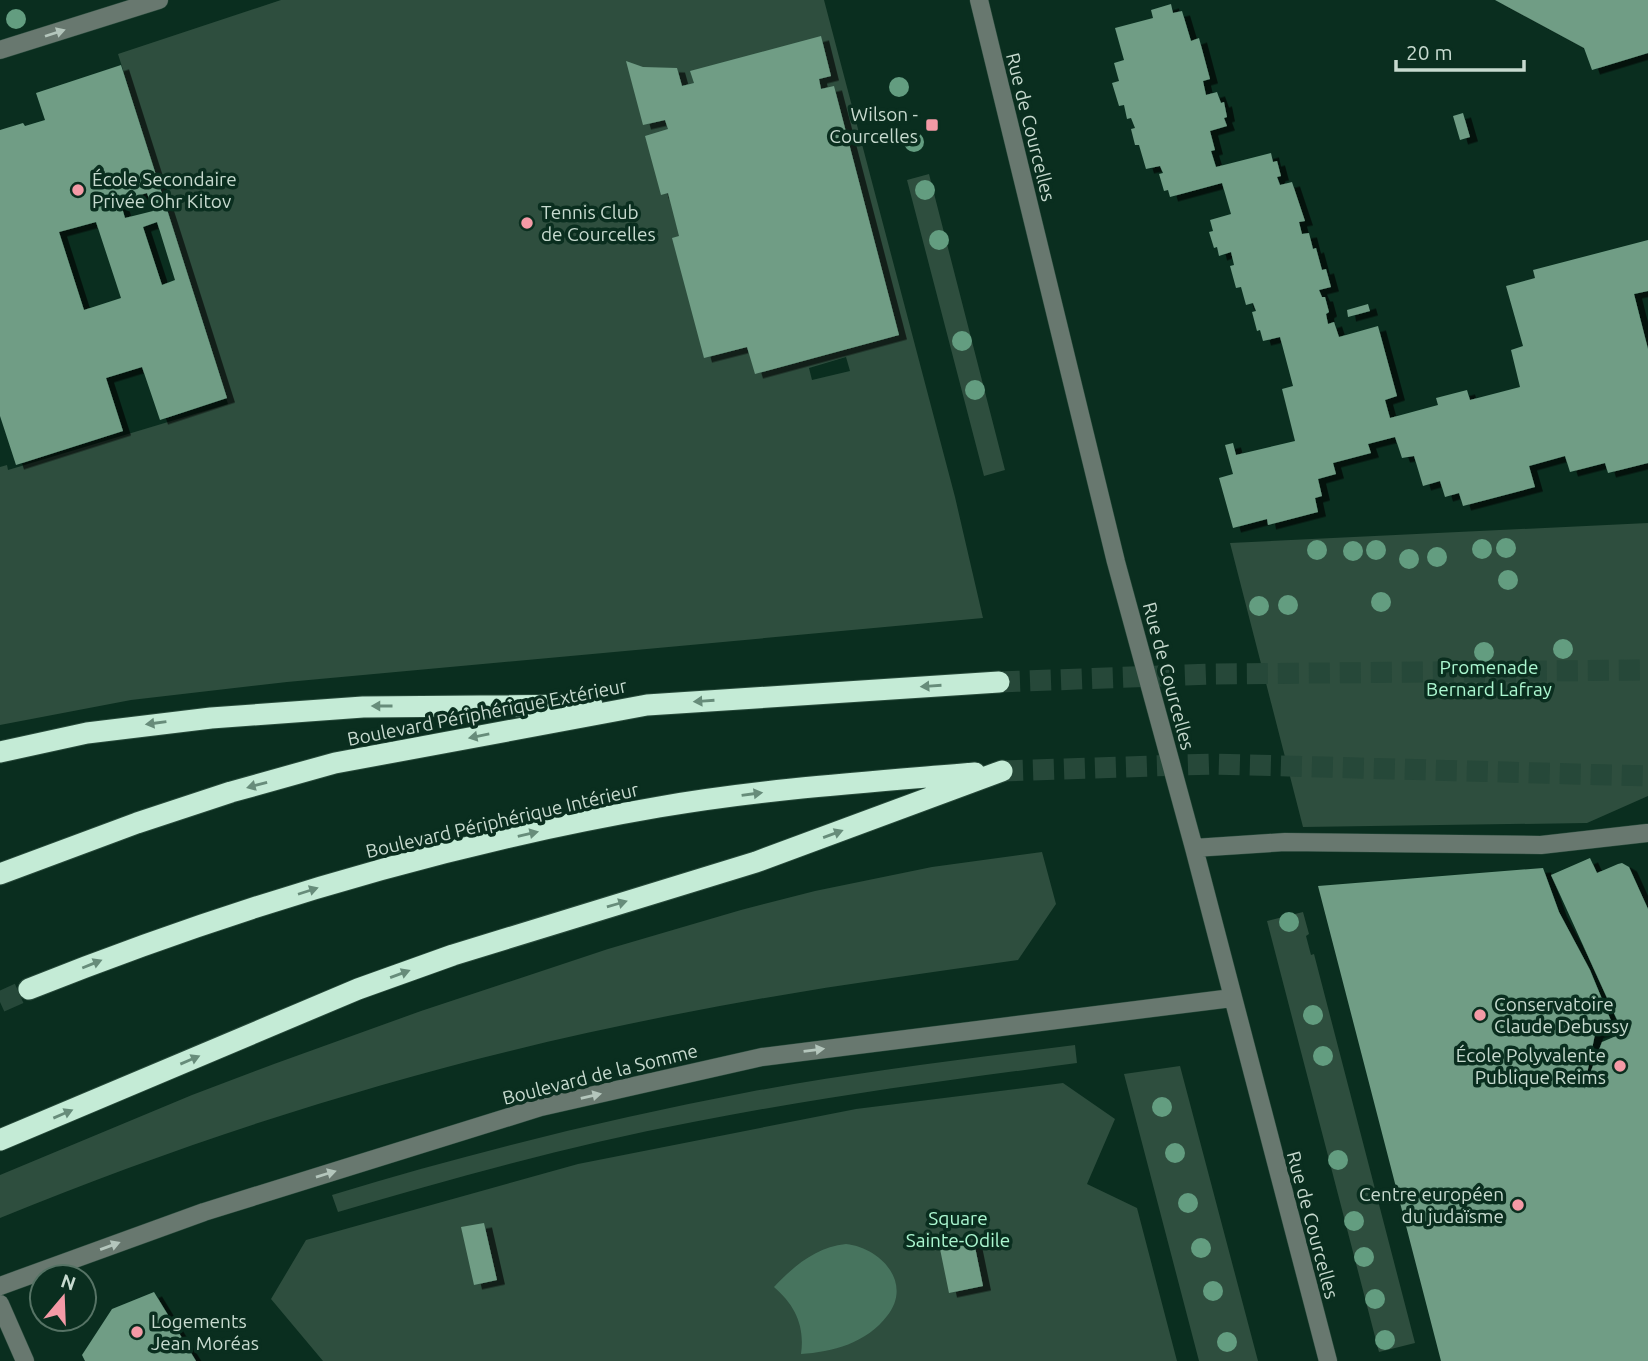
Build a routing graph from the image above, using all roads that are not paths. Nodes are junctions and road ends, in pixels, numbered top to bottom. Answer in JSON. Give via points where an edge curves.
{"nodes":[{"id":1,"x":159,"y":0,"type":"edge"},
{"id":2,"x":979,"y":0,"type":"edge"},
{"id":3,"x":0,"y":50,"type":"edge"},
{"id":4,"x":999,"y":682,"type":"tunnel mouth"},
{"id":5,"x":647,"y":705,"type":"junction"},
{"id":6,"x":0,"y":752,"type":"edge"},
{"id":7,"x":1647,"y":833,"type":"edge"},
{"id":8,"x":1194,"y":848,"type":"junction"},
{"id":9,"x":0,"y":874,"type":"edge"},
{"id":10,"x":29,"y":989,"type":"tunnel mouth"},
{"id":11,"x":1232,"y":998,"type":"junction"},
{"id":12,"x":0,"y":1140,"type":"edge"},
{"id":13,"x":0,"y":1286,"type":"edge"},
{"id":14,"x":0,"y":1304,"type":"edge"},
{"id":15,"x":25,"y":1361,"type":"edge"},
{"id":16,"x":1328,"y":1361,"type":"edge"}],
"edges":[{"from":3,"to":1,"type":"street","one_way":true},
{"from":2,"to":8,"type":"street","name":"Rue de Courcelles","via":[[1116,562]]},
{"from":4,"to":5,"type":"highway","name":"Boulevard Périphérique Extérieur","one_way":true},
{"from":5,"to":6,"type":"highway","one_way":true,"via":[[363,707],[169,721]]},
{"from":5,"to":9,"type":"highway","name":"Boulevard Périphérique Extérieur","one_way":true,"via":[[335,763],[137,823]]},
{"from":7,"to":8,"type":"street","via":[[1541,845],[1285,842]]},
{"from":8,"to":11,"type":"street","name":"Rue de Courcelles"},
{"from":10,"to":12,"type":"highway","name":"Boulevard Périphérique Intérieur","via":[[323,886],[562,826],[793,789],[1002,771],[757,862],[506,938],[358,989]]},
{"from":13,"to":11,"type":"street","name":"Boulevard de la Somme","one_way":true,"via":[[204,1212],[541,1107],[762,1057]]},
{"from":11,"to":16,"type":"street","name":"Rue de Courcelles"},
{"from":14,"to":15,"type":"street"}]}
